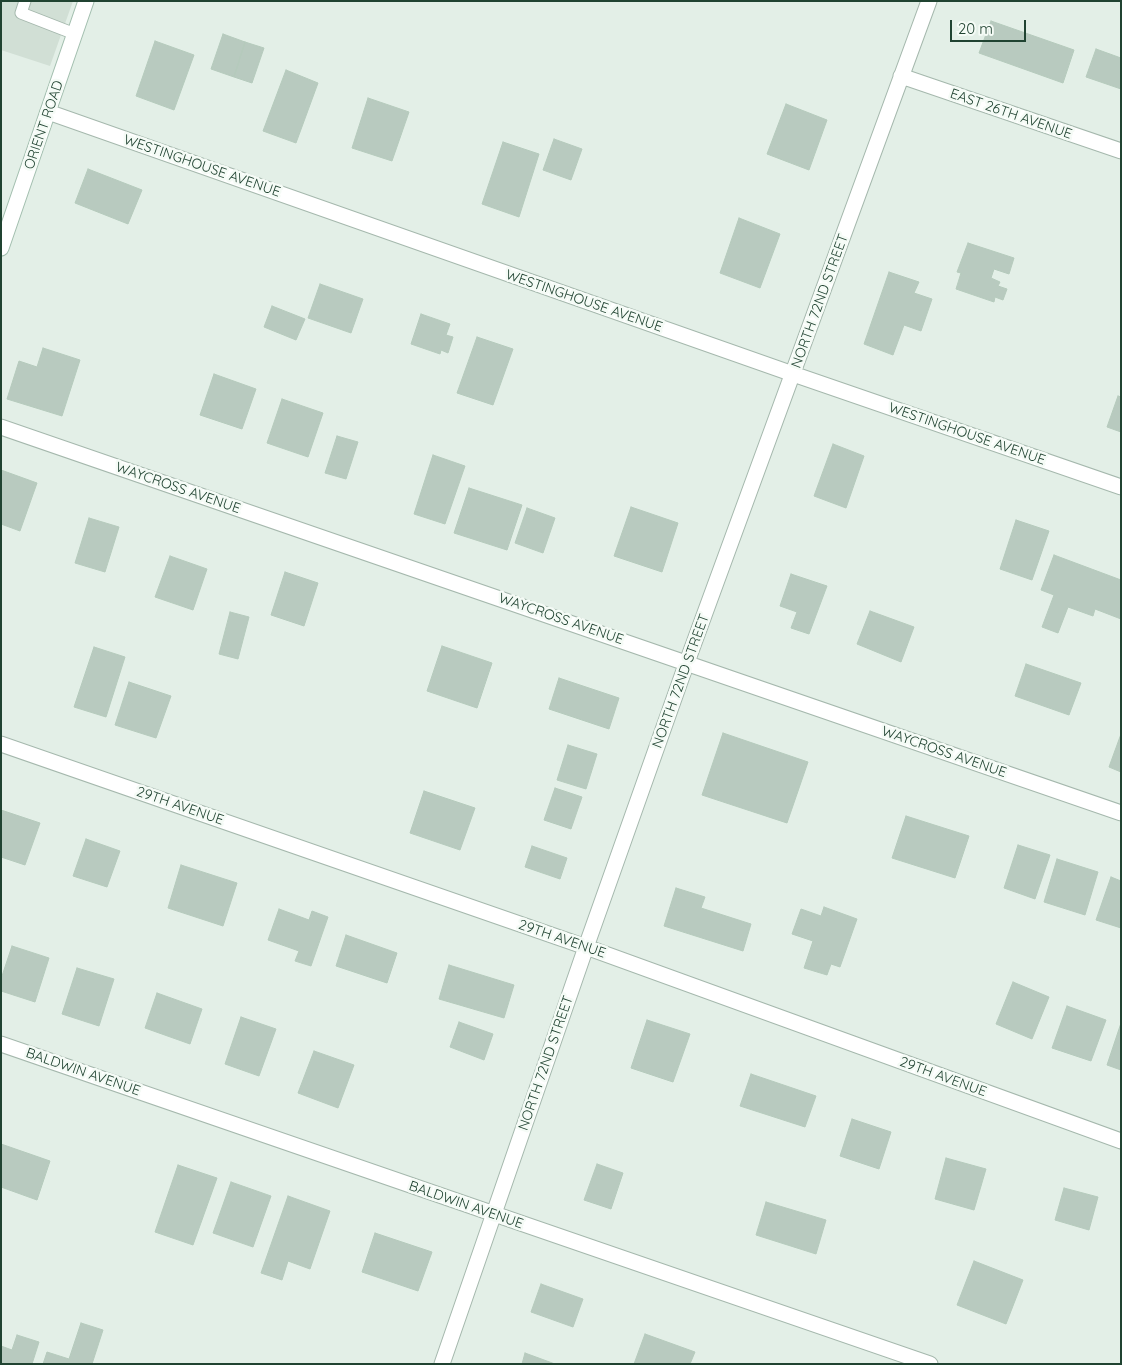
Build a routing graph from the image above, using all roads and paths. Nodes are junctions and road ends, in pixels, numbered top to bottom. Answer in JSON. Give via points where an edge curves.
{"nodes":[{"id":1,"x":25,"y":1,"type":"edge"},
{"id":2,"x":86,"y":1,"type":"edge"},
{"id":3,"x":929,"y":1,"type":"edge"},
{"id":4,"x":75,"y":34,"type":"junction"},
{"id":5,"x":901,"y":76,"type":"junction"},
{"id":6,"x":48,"y":112,"type":"junction"},
{"id":7,"x":1121,"y":151,"type":"edge"},
{"id":8,"x":1,"y":248,"type":"edge"},
{"id":9,"x":793,"y":374,"type":"junction"},
{"id":10,"x":1,"y":427,"type":"edge"},
{"id":11,"x":1121,"y":487,"type":"edge"},
{"id":12,"x":687,"y":662,"type":"junction"},
{"id":13,"x":1,"y":744,"type":"edge"},
{"id":14,"x":1121,"y":813,"type":"edge"},
{"id":15,"x":586,"y":947,"type":"junction"},
{"id":16,"x":1,"y":1044,"type":"edge"},
{"id":17,"x":1121,"y":1141,"type":"edge"},
{"id":18,"x":494,"y":1214,"type":"junction"},
{"id":19,"x":442,"y":1364,"type":"edge"},
{"id":20,"x":930,"y":1364,"type":"edge"}],
"edges":[{"from":1,"to":4,"type":"lane","via":[[21,13]]},
{"from":2,"to":4,"type":"street","name":"ORIENT ROAD"},
{"from":3,"to":5,"type":"street","name":"NORTH 72ND STREET"},
{"from":4,"to":6,"type":"street","name":"ORIENT ROAD"},
{"from":5,"to":7,"type":"street","name":"EAST 26TH AVENUE"},
{"from":5,"to":9,"type":"street","name":"NORTH 72ND STREET"},
{"from":6,"to":8,"type":"street","name":"ORIENT ROAD"},
{"from":6,"to":9,"type":"street","name":"WESTINGHOUSE AVENUE"},
{"from":9,"to":11,"type":"street","name":"WESTINGHOUSE AVENUE"},
{"from":9,"to":12,"type":"street","name":"NORTH 72ND STREET"},
{"from":10,"to":12,"type":"street","name":"WAYCROSS AVENUE"},
{"from":12,"to":14,"type":"street","name":"WAYCROSS AVENUE"},
{"from":12,"to":15,"type":"street","name":"NORTH 72ND STREET"},
{"from":13,"to":15,"type":"street","name":"29TH AVENUE"},
{"from":15,"to":17,"type":"street","name":"29TH AVENUE"},
{"from":15,"to":18,"type":"street","name":"NORTH 72ND STREET"},
{"from":16,"to":18,"type":"street","name":"BALDWIN AVENUE"},
{"from":18,"to":19,"type":"street","name":"NORTH 72ND STREET"},
{"from":18,"to":20,"type":"street","name":"BALDWIN AVENUE"}]}
